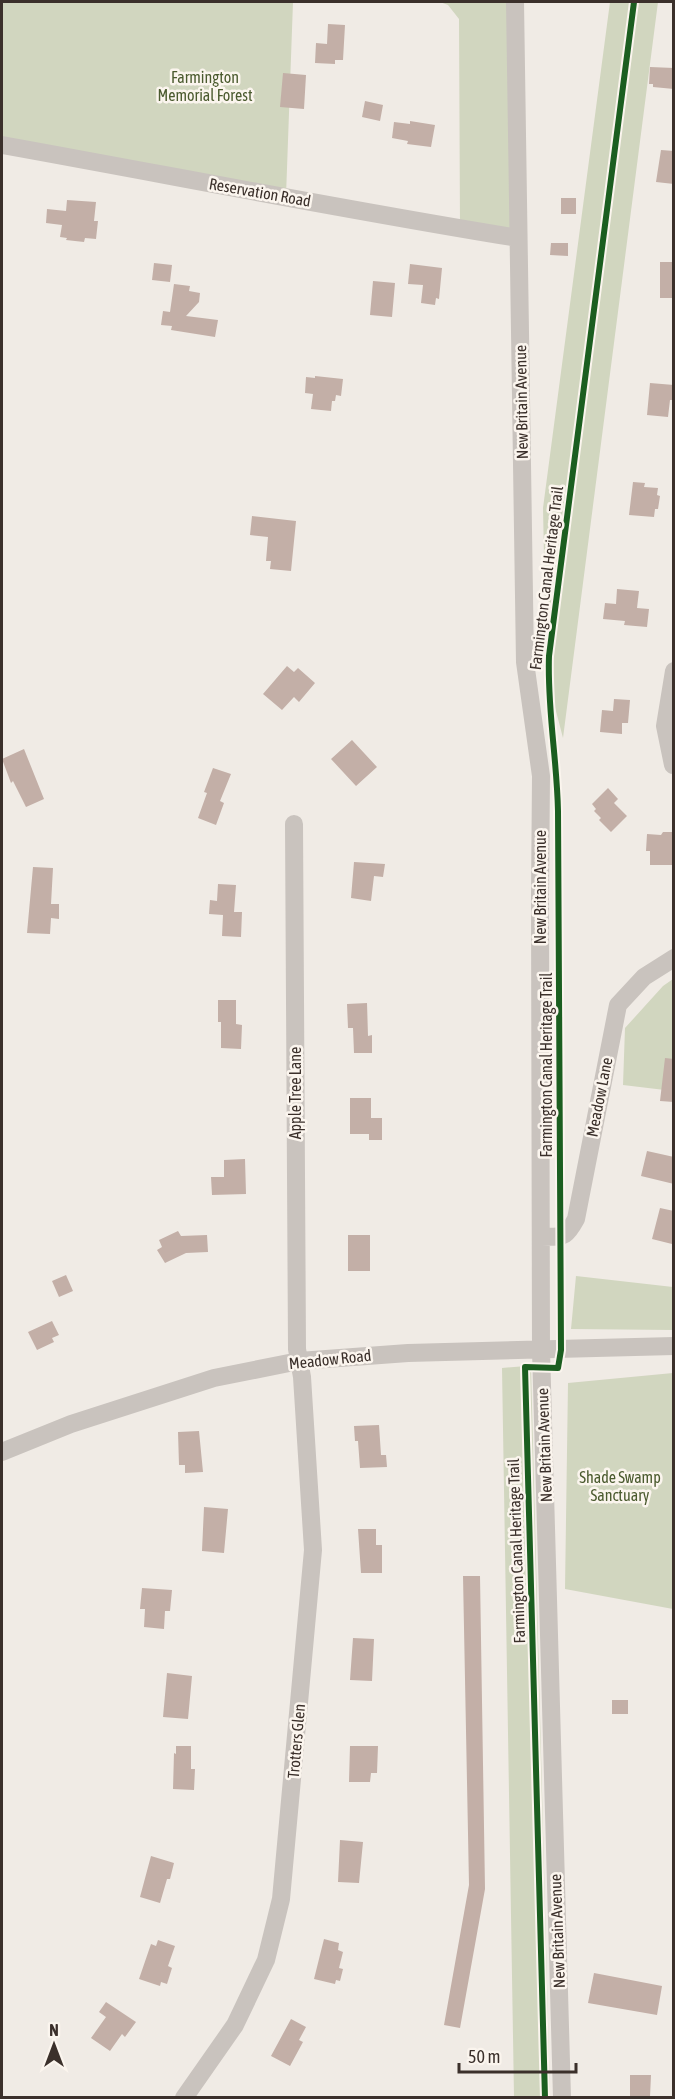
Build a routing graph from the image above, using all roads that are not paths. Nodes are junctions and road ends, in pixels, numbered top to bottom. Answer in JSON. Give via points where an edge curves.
{"nodes":[{"id":1,"x":515,"y":2,"type":"edge"},
{"id":2,"x":2,"y":145,"type":"edge"},
{"id":3,"x":518,"y":238,"type":"junction"},
{"id":4,"x":674,"y":671,"type":"edge"},
{"id":5,"x":673,"y":765,"type":"edge"},
{"id":6,"x":294,"y":824,"type":"dead end"},
{"id":7,"x":674,"y":958,"type":"edge"},
{"id":8,"x":542,"y":1237,"type":"junction"},
{"id":9,"x":674,"y":1346,"type":"edge"},
{"id":10,"x":542,"y":1350,"type":"junction"},
{"id":11,"x":299,"y":1361,"type":"junction"},
{"id":12,"x":2,"y":1452,"type":"edge"},
{"id":13,"x":184,"y":2097,"type":"edge"},
{"id":14,"x":562,"y":2097,"type":"edge"}],
"edges":[{"from":1,"to":3,"type":"street","name":"New Britain Avenue"},
{"from":2,"to":3,"type":"street","name":"Reservation Road"},
{"from":3,"to":8,"type":"street","name":"New Britain Avenue","via":[[525,662],[541,776]]},
{"from":4,"to":5,"type":"street","via":[[665,726]]},
{"from":6,"to":11,"type":"street","name":"Apple Tree Lane"},
{"from":7,"to":8,"type":"street","name":"Meadow Lane","via":[[644,977],[618,1005],[576,1219],[568,1234]]},
{"from":8,"to":10,"type":"street","name":"New Britain Avenue"},
{"from":9,"to":10,"type":"street","name":"Meadow Road"},
{"from":10,"to":11,"type":"street","name":"Meadow Road","via":[[408,1353]]},
{"from":10,"to":14,"type":"street","name":"New Britain Avenue"},
{"from":11,"to":12,"type":"street","name":"Meadow Road","via":[[214,1378],[72,1424]]},
{"from":11,"to":13,"type":"street","name":"Trotters Glen","via":[[313,1550],[281,1899],[267,1960],[235,2025]]}]}
